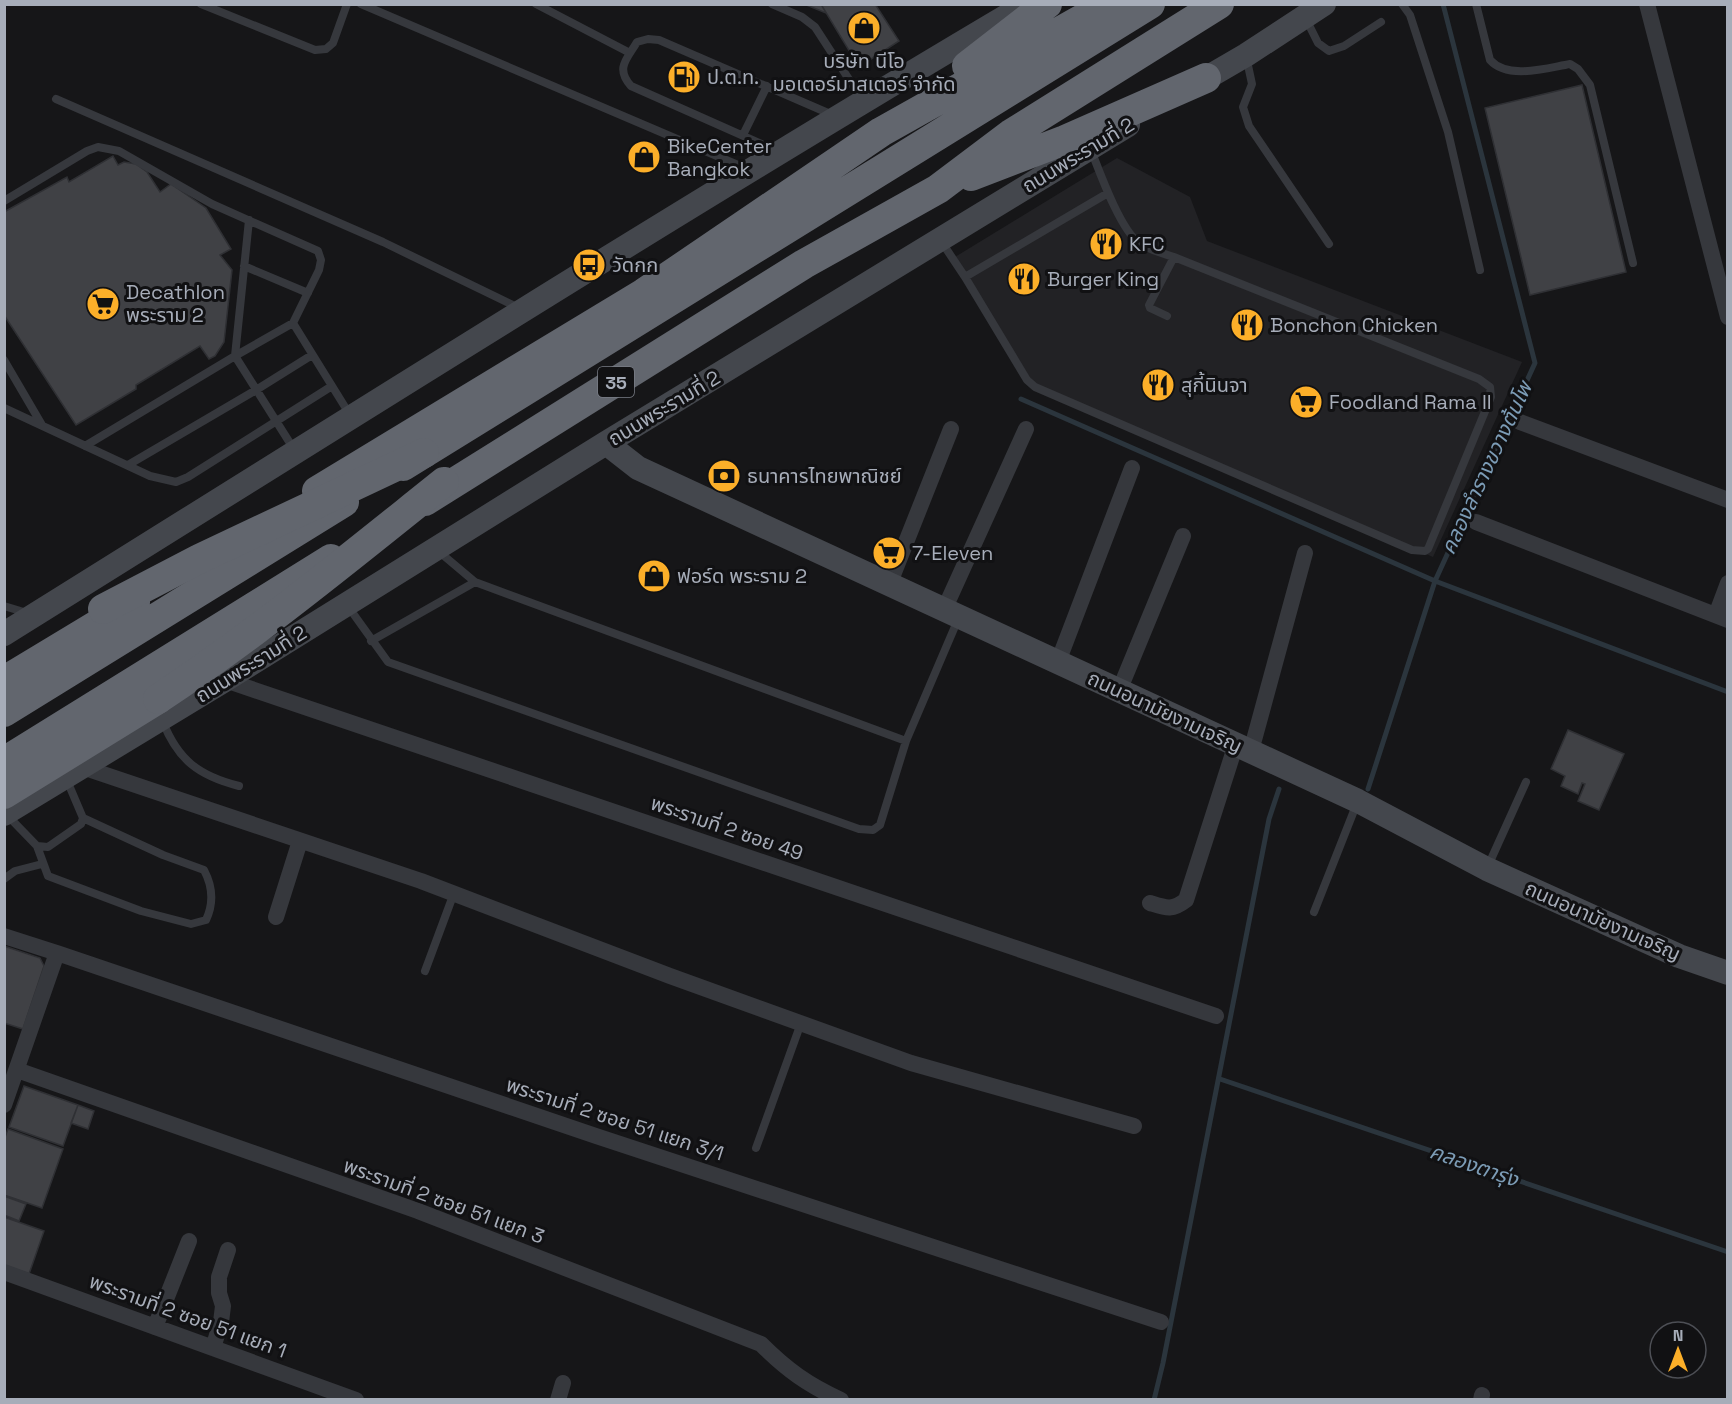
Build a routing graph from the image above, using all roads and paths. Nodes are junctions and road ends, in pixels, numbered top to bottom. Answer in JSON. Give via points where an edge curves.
{"nodes":[{"id":1,"x":201,"y":4,"type":"edge"},
{"id":2,"x":347,"y":4,"type":"edge"},
{"id":3,"x":362,"y":4,"type":"edge"},
{"id":4,"x":536,"y":4,"type":"edge"},
{"id":5,"x":772,"y":4,"type":"edge"},
{"id":6,"x":1047,"y":4,"type":"edge"},
{"id":7,"x":1109,"y":4,"type":"edge"},
{"id":8,"x":1150,"y":4,"type":"edge"},
{"id":9,"x":1218,"y":4,"type":"edge"},
{"id":10,"x":1402,"y":4,"type":"edge"},
{"id":11,"x":1476,"y":4,"type":"edge"},
{"id":12,"x":1647,"y":4,"type":"edge"},
{"id":13,"x":1019,"y":7,"type":"edge"},
{"id":14,"x":1315,"y":11,"type":"edge"},
{"id":15,"x":1381,"y":22,"type":"dead end"},
{"id":16,"x":630,"y":53,"type":"junction"},
{"id":17,"x":1246,"y":55,"type":"junction"},
{"id":18,"x":1206,"y":78,"type":"junction"},
{"id":19,"x":767,"y":86,"type":"junction"},
{"id":20,"x":56,"y":99,"type":"dead end"},
{"id":21,"x":864,"y":102,"type":"junction"},
{"id":22,"x":838,"y":118,"type":"junction"},
{"id":23,"x":881,"y":132,"type":"junction"},
{"id":24,"x":743,"y":135,"type":"junction"},
{"id":25,"x":1090,"y":147,"type":"junction"},
{"id":26,"x":779,"y":152,"type":"junction"},
{"id":27,"x":751,"y":170,"type":"junction"},
{"id":28,"x":938,"y":189,"type":"junction"},
{"id":29,"x":1108,"y":193,"type":"junction"},
{"id":30,"x":4,"y":201,"type":"edge"},
{"id":31,"x":249,"y":220,"type":"junction"},
{"id":32,"x":940,"y":240,"type":"junction"},
{"id":33,"x":1329,"y":244,"type":"dead end"},
{"id":34,"x":1174,"y":257,"type":"junction"},
{"id":35,"x":1633,"y":263,"type":"dead end"},
{"id":36,"x":244,"y":266,"type":"junction"},
{"id":37,"x":1480,"y":270,"type":"dead end"},
{"id":38,"x":965,"y":277,"type":"junction"},
{"id":39,"x":308,"y":293,"type":"junction"},
{"id":40,"x":523,"y":310,"type":"junction"},
{"id":41,"x":1167,"y":316,"type":"dead end"},
{"id":42,"x":1728,"y":317,"type":"edge"},
{"id":43,"x":293,"y":323,"type":"junction"},
{"id":44,"x":312,"y":355,"type":"junction"},
{"id":45,"x":235,"y":356,"type":"junction"},
{"id":46,"x":4,"y":360,"type":"edge"},
{"id":47,"x":332,"y":386,"type":"junction"},
{"id":48,"x":256,"y":390,"type":"junction"},
{"id":49,"x":4,"y":408,"type":"edge"},
{"id":50,"x":351,"y":417,"type":"junction"},
{"id":51,"x":276,"y":422,"type":"junction"},
{"id":52,"x":1520,"y":422,"type":"dead end"},
{"id":53,"x":42,"y":425,"type":"junction"},
{"id":54,"x":951,"y":429,"type":"dead end"},
{"id":55,"x":1026,"y":429,"type":"dead end"},
{"id":56,"x":606,"y":443,"type":"junction"},
{"id":57,"x":85,"y":446,"type":"junction"},
{"id":58,"x":295,"y":452,"type":"junction"},
{"id":59,"x":424,"y":453,"type":"junction"},
{"id":60,"x":128,"y":465,"type":"junction"},
{"id":61,"x":1132,"y":468,"type":"dead end"},
{"id":62,"x":444,"y":482,"type":"junction"},
{"id":63,"x":1728,"y":500,"type":"edge"},
{"id":64,"x":1476,"y":522,"type":"dead end"},
{"id":65,"x":1183,"y":536,"type":"dead end"},
{"id":66,"x":435,"y":549,"type":"junction"},
{"id":67,"x":1305,"y":554,"type":"dead end"},
{"id":68,"x":475,"y":582,"type":"junction"},
{"id":69,"x":1728,"y":582,"type":"edge"},
{"id":70,"x":889,"y":585,"type":"junction"},
{"id":71,"x":346,"y":605,"type":"junction"},
{"id":72,"x":4,"y":606,"type":"edge"},
{"id":73,"x":37,"y":614,"type":"junction"},
{"id":74,"x":952,"y":614,"type":"junction"},
{"id":75,"x":1722,"y":617,"type":"edge"},
{"id":76,"x":4,"y":634,"type":"edge"},
{"id":77,"x":371,"y":641,"type":"junction"},
{"id":78,"x":1058,"y":662,"type":"junction"},
{"id":79,"x":4,"y":669,"type":"edge"},
{"id":80,"x":225,"y":680,"type":"junction"},
{"id":81,"x":4,"y":681,"type":"edge"},
{"id":82,"x":1119,"y":691,"type":"junction"},
{"id":83,"x":4,"y":712,"type":"edge"},
{"id":84,"x":162,"y":718,"type":"junction"},
{"id":85,"x":906,"y":741,"type":"junction"},
{"id":86,"x":1244,"y":748,"type":"junction"},
{"id":87,"x":7,"y":758,"type":"edge"},
{"id":88,"x":74,"y":772,"type":"junction"},
{"id":89,"x":1526,"y":782,"type":"dead end"},
{"id":90,"x":239,"y":786,"type":"dead end"},
{"id":91,"x":1358,"y":801,"type":"junction"},
{"id":92,"x":5,"y":807,"type":"edge"},
{"id":93,"x":83,"y":818,"type":"junction"},
{"id":94,"x":300,"y":841,"type":"junction"},
{"id":95,"x":37,"y":846,"type":"junction"},
{"id":96,"x":42,"y":864,"type":"junction"},
{"id":97,"x":1487,"y":869,"type":"junction"},
{"id":98,"x":4,"y":879,"type":"edge"},
{"id":99,"x":454,"y":893,"type":"junction"},
{"id":100,"x":1150,"y":903,"type":"dead end"},
{"id":101,"x":1314,"y":912,"type":"dead end"},
{"id":102,"x":276,"y":917,"type":"dead end"},
{"id":103,"x":4,"y":936,"type":"edge"},
{"id":104,"x":57,"y":953,"type":"junction"},
{"id":105,"x":425,"y":971,"type":"dead end"},
{"id":106,"x":1728,"y":973,"type":"edge"},
{"id":107,"x":1216,"y":1016,"type":"dead end"},
{"id":108,"x":801,"y":1023,"type":"junction"},
{"id":109,"x":17,"y":1070,"type":"junction"},
{"id":110,"x":4,"y":1105,"type":"edge"},
{"id":111,"x":1134,"y":1126,"type":"dead end"},
{"id":112,"x":756,"y":1148,"type":"dead end"},
{"id":113,"x":189,"y":1241,"type":"dead end"},
{"id":114,"x":228,"y":1250,"type":"dead end"},
{"id":115,"x":4,"y":1272,"type":"edge"},
{"id":116,"x":1161,"y":1322,"type":"dead end"},
{"id":117,"x":155,"y":1327,"type":"junction"},
{"id":118,"x":213,"y":1348,"type":"junction"},
{"id":119,"x":563,"y":1383,"type":"dead end"},
{"id":120,"x":357,"y":1400,"type":"edge"},
{"id":121,"x":558,"y":1400,"type":"edge"},
{"id":122,"x":842,"y":1400,"type":"edge"}],
"edges":[{"from":1,"to":2,"type":"lane","via":[[315,50],[326,49],[333,43]]},
{"from":3,"to":27,"type":"lane"},
{"from":4,"to":16,"type":"lane"},
{"from":5,"to":21,"type":"lane","via":[[815,27]]},
{"from":6,"to":23,"type":"highway"},
{"from":7,"to":23,"type":"highway"},
{"from":8,"to":59,"type":"highway"},
{"from":9,"to":28,"type":"highway","number":"35","via":[[1011,134]]},
{"from":9,"to":62,"type":"highway"},
{"from":10,"to":37,"type":"lane","via":[[1410,15],[1448,132]]},
{"from":11,"to":35,"type":"lane","via":[[1490,60],[1496,67],[1510,71],[1570,64],[1590,85]]},
{"from":12,"to":42,"type":"street"},
{"from":13,"to":21,"type":"main road"},
{"from":14,"to":15,"type":"lane","via":[[1318,43],[1329,51]]},
{"from":14,"to":17,"type":"main road","name":"ถนนพระรามที่ 2","number":"35"},
{"from":16,"to":19,"type":"lane","via":[[637,42],[659,40]]},
{"from":16,"to":24,"type":"lane","via":[[622,66],[624,78],[631,86]]},
{"from":17,"to":18,"type":"main road","name":"ถนนพระรามที่ 2","number":"35"},
{"from":17,"to":33,"type":"lane","via":[[1252,84],[1243,107],[1249,126]]},
{"from":18,"to":25,"type":"main road","name":"ถนนพระรามที่ 2","number":"35"},
{"from":18,"to":28,"type":"highway","via":[[1065,140]]},
{"from":19,"to":22,"type":"lane"},
{"from":19,"to":24,"type":"lane"},
{"from":20,"to":40,"type":"lane","via":[[383,242]]},
{"from":21,"to":22,"type":"main road"},
{"from":22,"to":26,"type":"main road"},
{"from":23,"to":81,"type":"highway","via":[[644,293]]},
{"from":24,"to":26,"type":"lane"},
{"from":25,"to":29,"type":"lane"},
{"from":25,"to":32,"type":"main road","name":"ถนนพระรามที่ 2","number":"35"},
{"from":26,"to":27,"type":"main road"},
{"from":27,"to":40,"type":"main road"},
{"from":28,"to":87,"type":"highway","number":"35","via":[[804,264]]},
{"from":29,"to":34,"type":"lane","via":[[1137,242]]},
{"from":29,"to":38,"type":"lane"},
{"from":30,"to":31,"type":"lane","via":[[98,147],[118,151],[212,204]]},
{"from":31,"to":36,"type":"lane"},
{"from":31,"to":39,"type":"lane","via":[[318,251],[319,270]]},
{"from":32,"to":38,"type":"lane"},
{"from":32,"to":56,"type":"main road","name":"ถนนพระรามที่ 2","number":"35"},
{"from":34,"to":38,"type":"lane","via":[[1479,379],[1490,387],[1491,397],[1428,549],[1412,550],[1040,390],[1027,380]]},
{"from":34,"to":41,"type":"lane","via":[[1149,305]]},
{"from":36,"to":39,"type":"lane"},
{"from":36,"to":45,"type":"lane"},
{"from":39,"to":43,"type":"lane"},
{"from":40,"to":50,"type":"main road"},
{"from":43,"to":44,"type":"lane"},
{"from":43,"to":45,"type":"lane"},
{"from":44,"to":47,"type":"lane"},
{"from":44,"to":48,"type":"lane"},
{"from":45,"to":48,"type":"lane"},
{"from":45,"to":57,"type":"lane"},
{"from":46,"to":53,"type":"lane"},
{"from":47,"to":50,"type":"lane"},
{"from":47,"to":51,"type":"lane"},
{"from":48,"to":51,"type":"lane"},
{"from":48,"to":60,"type":"lane"},
{"from":49,"to":53,"type":"lane"},
{"from":50,"to":58,"type":"main road"},
{"from":51,"to":58,"type":"lane"},
{"from":51,"to":60,"type":"lane","via":[[180,481],[150,476]]},
{"from":52,"to":63,"type":"street"},
{"from":53,"to":57,"type":"lane"},
{"from":54,"to":70,"type":"street"},
{"from":55,"to":74,"type":"street"},
{"from":56,"to":66,"type":"main road","name":"ถนนพระรามที่ 2","number":"35"},
{"from":56,"to":70,"type":"main road","name":"ถนนอนามัยงามเจริญ","via":[[638,468]]},
{"from":57,"to":60,"type":"lane"},
{"from":58,"to":73,"type":"main road"},
{"from":59,"to":79,"type":"highway","bridge":true,"via":[[158,579]]},
{"from":59,"to":83,"type":"highway","bridge":true},
{"from":61,"to":78,"type":"street"},
{"from":62,"to":87,"type":"highway","bridge":true},
{"from":62,"to":92,"type":"highway","bridge":true,"via":[[238,645]]},
{"from":64,"to":75,"type":"street"},
{"from":65,"to":82,"type":"street"},
{"from":66,"to":68,"type":"lane"},
{"from":66,"to":71,"type":"main road","name":"ถนนพระรามที่ 2","number":"35"},
{"from":67,"to":86,"type":"street"},
{"from":68,"to":77,"type":"lane"},
{"from":68,"to":85,"type":"lane"},
{"from":69,"to":75,"type":"street"},
{"from":70,"to":74,"type":"main road","name":"ถนนอนามัยงามเจริญ"},
{"from":71,"to":77,"type":"lane"},
{"from":71,"to":80,"type":"main road","name":"ถนนพระรามที่ 2","number":"35"},
{"from":72,"to":73,"type":"lane"},
{"from":73,"to":76,"type":"main road"},
{"from":74,"to":78,"type":"main road","name":"ถนนอนามัยงามเจริญ"},
{"from":74,"to":85,"type":"lane"},
{"from":77,"to":85,"type":"lane","via":[[388,662],[859,829],[873,830],[880,825]]},
{"from":78,"to":82,"type":"main road","name":"ถนนอนามัยงามเจริญ"},
{"from":80,"to":84,"type":"main road","name":"ถนนพระรามที่ 2","number":"35"},
{"from":80,"to":107,"type":"street","name":"พระรามที่ 2 ซอย 49"},
{"from":82,"to":86,"type":"main road","name":"ถนนอนามัยงามเจริญ"},
{"from":84,"to":88,"type":"main road","name":"ถนนพระรามที่ 2","number":"35"},
{"from":84,"to":90,"type":"lane","via":[[171,742],[185,759],[215,780]]},
{"from":86,"to":91,"type":"main road","name":"ถนนอนามัยงามเจริญ"},
{"from":86,"to":100,"type":"street","via":[[1186,900],[1167,908]]},
{"from":88,"to":92,"type":"main road","name":"ถนนพระรามที่ 2","number":"35"},
{"from":88,"to":93,"type":"lane"},
{"from":88,"to":94,"type":"street","via":[[146,787]]},
{"from":89,"to":97,"type":"lane"},
{"from":91,"to":97,"type":"main road","name":"ถนนอนามัยงามเจริญ"},
{"from":91,"to":101,"type":"lane"},
{"from":92,"to":95,"type":"lane"},
{"from":93,"to":95,"type":"lane","via":[[81,824],[48,847]]},
{"from":93,"to":96,"type":"lane","via":[[204,870],[213,893],[206,920],[191,924],[141,911],[48,876]]},
{"from":94,"to":99,"type":"street"},
{"from":94,"to":102,"type":"street"},
{"from":95,"to":96,"type":"lane"},
{"from":96,"to":98,"type":"lane","via":[[15,871]]},
{"from":97,"to":106,"type":"main road","name":"ถนนอนามัยงามเจริญ","via":[[1679,956]]},
{"from":99,"to":105,"type":"lane"},
{"from":99,"to":108,"type":"street"},
{"from":103,"to":104,"type":"street","name":"พระรามที่ 2 ซอย 51 แยก 3/1"},
{"from":104,"to":109,"type":"street"},
{"from":104,"to":116,"type":"street","name":"พระรามที่ 2 ซอย 51 แยก 3/1"},
{"from":108,"to":111,"type":"street","via":[[910,1063]]},
{"from":108,"to":112,"type":"lane"},
{"from":109,"to":110,"type":"street"},
{"from":109,"to":122,"type":"street","name":"พระรามที่ 2 ซอย 51 แยก 3","via":[[418,1212],[761,1344],[812,1387]]},
{"from":113,"to":117,"type":"street"},
{"from":114,"to":118,"type":"street","via":[[219,1277],[223,1306]]},
{"from":115,"to":117,"type":"street","name":"พระรามที่ 2 ซอย 51 แยก 1"},
{"from":117,"to":118,"type":"street","name":"พระรามที่ 2 ซอย 51 แยก 1"},
{"from":118,"to":120,"type":"street","name":"พระรามที่ 2 ซอย 51 แยก 1"},
{"from":119,"to":121,"type":"street"}]}
